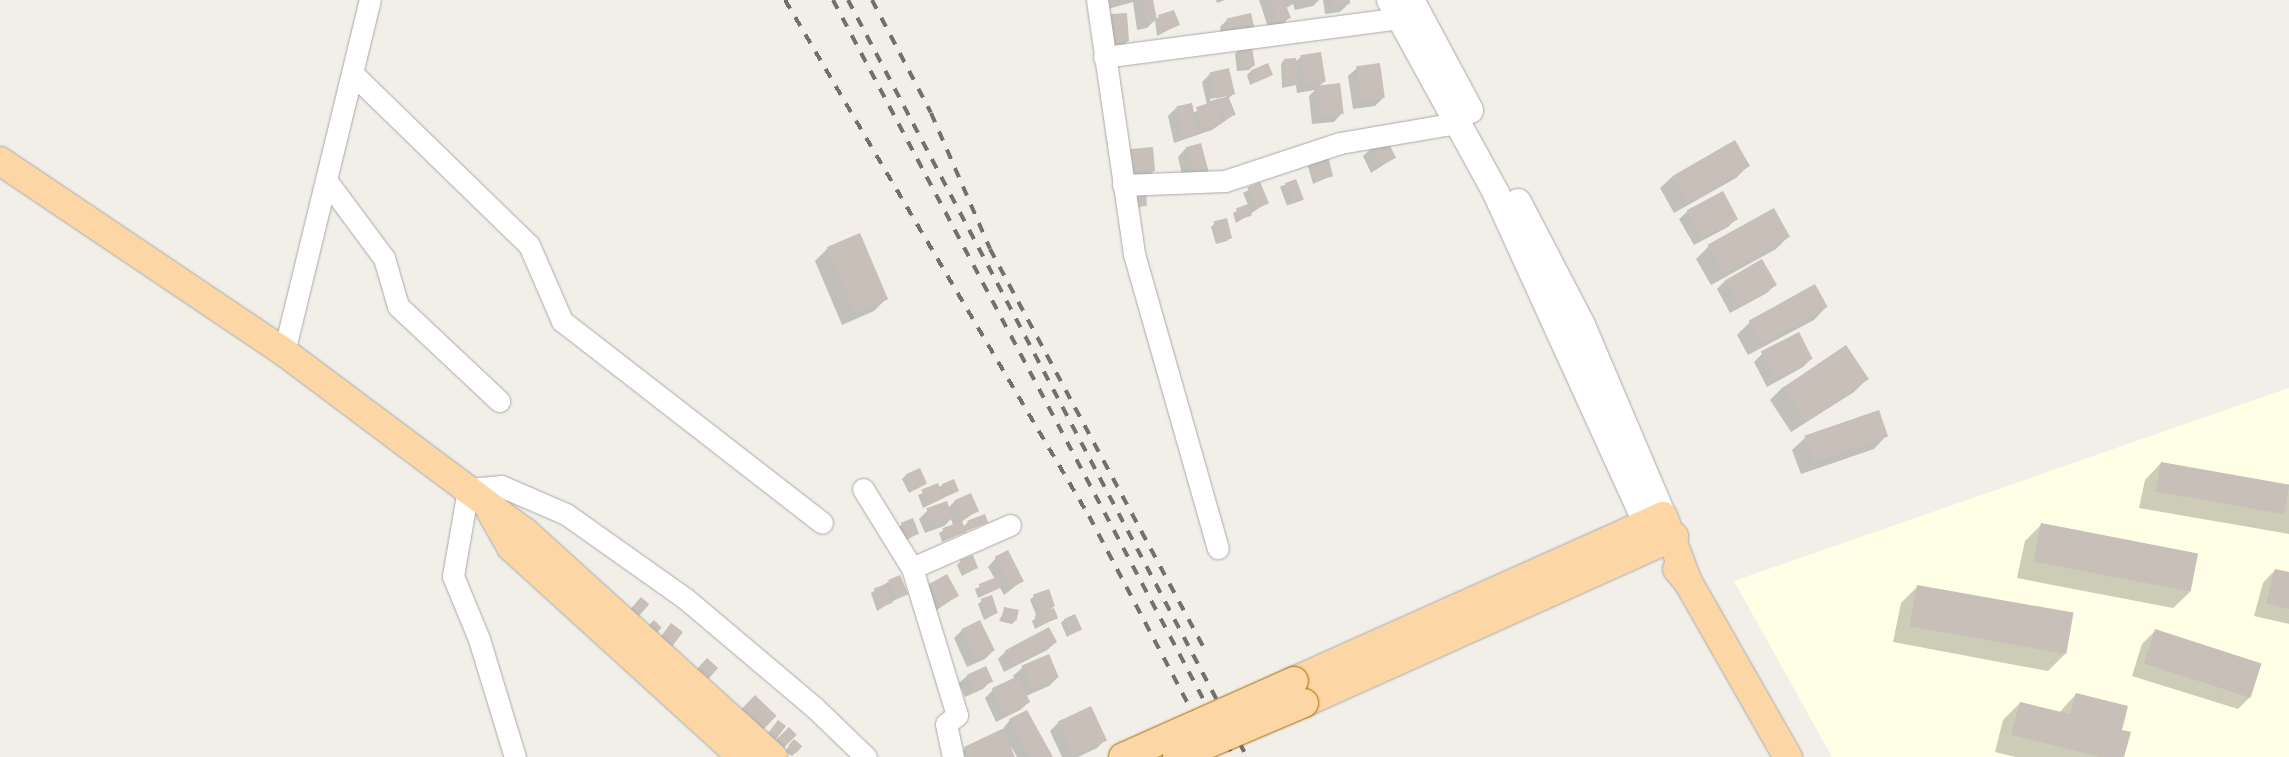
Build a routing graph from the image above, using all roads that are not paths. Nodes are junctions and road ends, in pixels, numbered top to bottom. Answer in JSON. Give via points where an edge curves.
{"nodes":[{"id":1,"x":370,"y":0,"type":"edge"},
{"id":2,"x":1097,"y":0,"type":"edge"},
{"id":3,"x":1400,"y":6,"type":"edge"},
{"id":4,"x":1104,"y":57,"type":"junction"},
{"id":5,"x":352,"y":73,"type":"junction"},
{"id":6,"x":1457,"y":122,"type":"junction"},
{"id":7,"x":0,"y":161,"type":"edge"},
{"id":8,"x":326,"y":180,"type":"junction"},
{"id":9,"x":1123,"y":185,"type":"junction"},
{"id":10,"x":284,"y":352,"type":"junction"},
{"id":11,"x":499,"y":401,"type":"dead end"},
{"id":12,"x":468,"y":489,"type":"junction"},
{"id":13,"x":863,"y":489,"type":"dead end"},
{"id":14,"x":488,"y":507,"type":"junction"},
{"id":15,"x":822,"y":523,"type":"dead end"},
{"id":16,"x":1010,"y":525,"type":"dead end"},
{"id":17,"x":1660,"y":531,"type":"junction"},
{"id":18,"x":1218,"y":548,"type":"dead end"},
{"id":19,"x":912,"y":568,"type":"junction"},
{"id":20,"x":1299,"y":692,"type":"junction"},
{"id":21,"x":515,"y":757,"type":"edge"},
{"id":22,"x":742,"y":757,"type":"edge"},
{"id":23,"x":773,"y":757,"type":"edge"},
{"id":24,"x":866,"y":757,"type":"edge"},
{"id":25,"x":953,"y":757,"type":"edge"},
{"id":26,"x":1123,"y":757,"type":"edge"},
{"id":27,"x":1177,"y":757,"type":"edge"},
{"id":28,"x":1788,"y":757,"type":"edge"}],
"edges":[{"from":1,"to":5,"type":"street"},
{"from":2,"to":4,"type":"street"},
{"from":3,"to":4,"type":"street"},
{"from":3,"to":6,"type":"street"},
{"from":3,"to":17,"type":"street","via":[[1582,326]]},
{"from":4,"to":9,"type":"street"},
{"from":5,"to":8,"type":"street"},
{"from":5,"to":15,"type":"street","via":[[529,245],[562,320]]},
{"from":6,"to":9,"type":"street","via":[[1340,143],[1225,181]]},
{"from":6,"to":17,"type":"street","via":[[1496,193]]},
{"from":7,"to":10,"type":"main road"},
{"from":8,"to":10,"type":"street"},
{"from":8,"to":11,"type":"street","via":[[384,258],[398,306]]},
{"from":9,"to":18,"type":"street","via":[[1136,266]]},
{"from":10,"to":12,"type":"main road"},
{"from":12,"to":14,"type":"main road"},
{"from":12,"to":21,"type":"street","via":[[453,576],[479,639]]},
{"from":12,"to":24,"type":"street","via":[[501,486],[566,514],[686,599],[814,707]]},
{"from":13,"to":19,"type":"street"},
{"from":14,"to":22,"type":"main road","via":[[511,547]]},
{"from":14,"to":23,"type":"main road","via":[[525,532]]},
{"from":16,"to":19,"type":"street"},
{"from":17,"to":20,"type":"main road"},
{"from":17,"to":28,"type":"main road"},
{"from":19,"to":25,"type":"street","via":[[957,715],[946,724]]},
{"from":20,"to":26,"type":"main road","bridge":true},
{"from":20,"to":27,"type":"main road","bridge":true}]}
